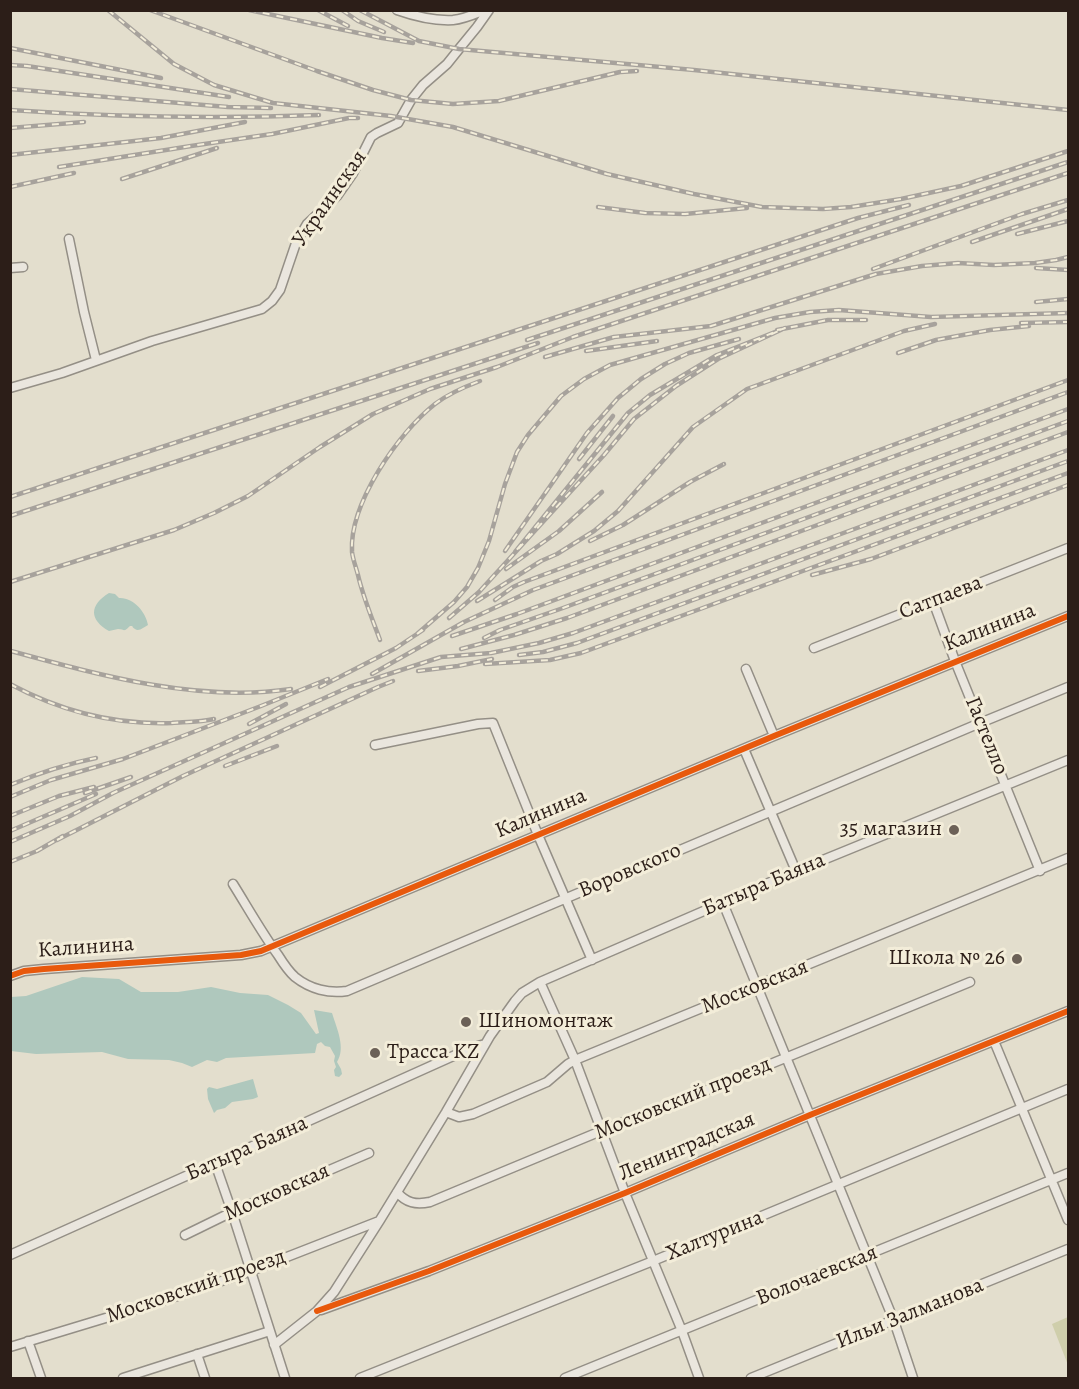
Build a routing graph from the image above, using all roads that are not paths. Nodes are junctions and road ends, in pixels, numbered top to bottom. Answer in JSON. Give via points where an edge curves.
{"nodes":[{"id":1,"x":396,"y":10,"type":"edge"},
{"id":2,"x":487,"y":10,"type":"edge"},
{"id":3,"x":69,"y":239,"type":"dead end"},
{"id":4,"x":23,"y":267,"type":"dead end"},
{"id":5,"x":10,"y":268,"type":"edge"},
{"id":6,"x":96,"y":360,"type":"junction"},
{"id":7,"x":10,"y":388,"type":"edge"},
{"id":8,"x":1068,"y":548,"type":"edge"},
{"id":9,"x":933,"y":602,"type":"junction"},
{"id":10,"x":1068,"y":616,"type":"edge"},
{"id":11,"x":814,"y":648,"type":"dead end"},
{"id":12,"x":955,"y":661,"type":"junction"},
{"id":13,"x":746,"y":669,"type":"dead end"},
{"id":14,"x":1068,"y":687,"type":"edge"},
{"id":15,"x":980,"y":723,"type":"junction"},
{"id":16,"x":774,"y":735,"type":"junction"},
{"id":17,"x":375,"y":744,"type":"dead end"},
{"id":18,"x":744,"y":749,"type":"junction"},
{"id":19,"x":1068,"y":760,"type":"edge"},
{"id":20,"x":1006,"y":785,"type":"junction"},
{"id":21,"x":771,"y":812,"type":"junction"},
{"id":22,"x":538,"y":835,"type":"junction"},
{"id":23,"x":1068,"y":858,"type":"edge"},
{"id":24,"x":796,"y":871,"type":"junction"},
{"id":25,"x":1040,"y":871,"type":"junction"},
{"id":26,"x":234,"y":885,"type":"dead end"},
{"id":27,"x":566,"y":898,"type":"junction"},
{"id":28,"x":723,"y":903,"type":"junction"},
{"id":29,"x":272,"y":947,"type":"junction"},
{"id":30,"x":592,"y":960,"type":"junction"},
{"id":31,"x":10,"y":976,"type":"edge"},
{"id":32,"x":540,"y":982,"type":"junction"},
{"id":33,"x":970,"y":982,"type":"dead end"},
{"id":34,"x":757,"y":986,"type":"junction"},
{"id":35,"x":1068,"y":1011,"type":"edge"},
{"id":36,"x":994,"y":1041,"type":"junction"},
{"id":37,"x":485,"y":1044,"type":"junction"},
{"id":38,"x":786,"y":1058,"type":"junction"},
{"id":39,"x":575,"y":1060,"type":"junction"},
{"id":40,"x":1068,"y":1089,"type":"edge"},
{"id":41,"x":1022,"y":1108,"type":"junction"},
{"id":42,"x":446,"y":1112,"type":"junction"},
{"id":43,"x":810,"y":1115,"type":"junction"},
{"id":44,"x":601,"y":1131,"type":"junction"},
{"id":45,"x":369,"y":1153,"type":"dead end"},
{"id":46,"x":215,"y":1163,"type":"junction"},
{"id":47,"x":1068,"y":1173,"type":"edge"},
{"id":48,"x":1052,"y":1180,"type":"junction"},
{"id":49,"x":838,"y":1185,"type":"junction"},
{"id":50,"x":397,"y":1192,"type":"junction"},
{"id":51,"x":625,"y":1193,"type":"junction"},
{"id":52,"x":232,"y":1212,"type":"junction"},
{"id":53,"x":380,"y":1220,"type":"junction"},
{"id":54,"x":1068,"y":1220,"type":"edge"},
{"id":55,"x":185,"y":1235,"type":"dead end"},
{"id":56,"x":1068,"y":1249,"type":"edge"},
{"id":57,"x":10,"y":1255,"type":"edge"},
{"id":58,"x":867,"y":1256,"type":"junction"},
{"id":59,"x":653,"y":1261,"type":"junction"},
{"id":60,"x":251,"y":1271,"type":"junction"},
{"id":61,"x":317,"y":1311,"type":"junction"},
{"id":62,"x":894,"y":1321,"type":"junction"},
{"id":63,"x":270,"y":1331,"type":"junction"},
{"id":64,"x":682,"y":1331,"type":"junction"},
{"id":65,"x":28,"y":1341,"type":"junction"},
{"id":66,"x":274,"y":1345,"type":"junction"},
{"id":67,"x":10,"y":1347,"type":"edge"},
{"id":68,"x":197,"y":1354,"type":"junction"},
{"id":69,"x":41,"y":1378,"type":"edge"},
{"id":70,"x":124,"y":1378,"type":"edge"},
{"id":71,"x":205,"y":1378,"type":"edge"},
{"id":72,"x":285,"y":1378,"type":"edge"},
{"id":73,"x":360,"y":1378,"type":"edge"},
{"id":74,"x":565,"y":1378,"type":"edge"},
{"id":75,"x":699,"y":1378,"type":"edge"},
{"id":76,"x":751,"y":1378,"type":"edge"},
{"id":77,"x":913,"y":1378,"type":"edge"}],
"edges":[{"from":1,"to":2,"type":"street","via":[[413,16],[454,20]]},
{"from":2,"to":6,"type":"street","name":"Украинская","via":[[459,50],[411,100],[398,123],[371,137],[337,196],[307,224],[272,301],[262,309]]},
{"from":3,"to":6,"type":"street"},
{"from":4,"to":5,"type":"street"},
{"from":6,"to":7,"type":"street","name":"Украинская"},
{"from":8,"to":9,"type":"street","name":"Сатпаева"},
{"from":9,"to":11,"type":"street","name":"Сатпаева"},
{"from":9,"to":12,"type":"street","name":"Гастелло"},
{"from":10,"to":12,"type":"street","name":"Калинина"},
{"from":12,"to":15,"type":"street","name":"Гастелло"},
{"from":12,"to":16,"type":"street","name":"Калинина"},
{"from":13,"to":16,"type":"street"},
{"from":14,"to":15,"type":"street","name":"Воровского"},
{"from":15,"to":20,"type":"street","name":"Гастелло"},
{"from":15,"to":21,"type":"street","name":"Воровского"},
{"from":16,"to":18,"type":"street","name":"Калинина"},
{"from":17,"to":22,"type":"street","via":[[493,723]]},
{"from":18,"to":21,"type":"street"},
{"from":18,"to":22,"type":"street","name":"Калинина"},
{"from":19,"to":20,"type":"street","name":"Батыра Баяна"},
{"from":20,"to":24,"type":"street","name":"Батыра Баяна"},
{"from":20,"to":25,"type":"street","name":"Гастелло"},
{"from":21,"to":24,"type":"street"},
{"from":21,"to":27,"type":"street","name":"Воровского"},
{"from":22,"to":27,"type":"street"},
{"from":22,"to":29,"type":"street","name":"Калинина"},
{"from":23,"to":25,"type":"street","name":"Московская"},
{"from":24,"to":28,"type":"street","name":"Батыра Баяна"},
{"from":25,"to":34,"type":"street","name":"Московская"},
{"from":26,"to":29,"type":"street","name":"Воровского"},
{"from":27,"to":29,"type":"street","name":"Воровского","via":[[339,993],[311,987],[296,978]]},
{"from":27,"to":30,"type":"street"},
{"from":28,"to":30,"type":"street","name":"Батыра Баяна"},
{"from":28,"to":34,"type":"street"},
{"from":29,"to":31,"type":"street","name":"Калинина","via":[[241,955],[45,969]]},
{"from":30,"to":32,"type":"street","name":"Батыра Баяна"},
{"from":32,"to":37,"type":"street","name":"Батыра Баяна","via":[[522,993]]},
{"from":32,"to":39,"type":"street"},
{"from":33,"to":38,"type":"street","name":"Московский проезд"},
{"from":34,"to":38,"type":"street"},
{"from":34,"to":39,"type":"street","name":"Московская"},
{"from":35,"to":36,"type":"street","name":"Ленинградская"},
{"from":36,"to":41,"type":"street"},
{"from":36,"to":43,"type":"street","name":"Ленинградская"},
{"from":37,"to":42,"type":"street","name":"Батыра Баяна"},
{"from":37,"to":46,"type":"street","name":"Батыра Баяна"},
{"from":38,"to":43,"type":"street"},
{"from":38,"to":44,"type":"street","name":"Московский проезд"},
{"from":39,"to":42,"type":"street","name":"Московская","via":[[547,1082],[472,1114],[459,1117]]},
{"from":39,"to":44,"type":"street"},
{"from":40,"to":41,"type":"street","name":"Халтурина"},
{"from":41,"to":48,"type":"street"},
{"from":41,"to":49,"type":"street","name":"Халтурина"},
{"from":42,"to":50,"type":"street","name":"Батыра Баяна"},
{"from":43,"to":49,"type":"street"},
{"from":43,"to":51,"type":"street","name":"Ленинградская"},
{"from":44,"to":50,"type":"street","name":"Московский проезд","via":[[430,1202],[416,1204]]},
{"from":44,"to":51,"type":"street"},
{"from":45,"to":52,"type":"street","name":"Московская"},
{"from":46,"to":52,"type":"street"},
{"from":46,"to":57,"type":"street","name":"Батыра Баяна"},
{"from":47,"to":48,"type":"street","name":"Волочаевская"},
{"from":48,"to":54,"type":"street"},
{"from":48,"to":58,"type":"street","name":"Волочаевская"},
{"from":49,"to":58,"type":"street"},
{"from":49,"to":59,"type":"street","name":"Халтурина"},
{"from":50,"to":53,"type":"street","name":"Батыра Баяна"},
{"from":51,"to":59,"type":"street"},
{"from":51,"to":61,"type":"street","name":"Ленинградская"},
{"from":52,"to":55,"type":"street","name":"Московская"},
{"from":52,"to":60,"type":"street"},
{"from":53,"to":60,"type":"street","name":"Московский проезд"},
{"from":53,"to":61,"type":"street","name":"Батыра Баяна","via":[[334,1292]]},
{"from":56,"to":62,"type":"street","name":"Ильи Залманова"},
{"from":58,"to":62,"type":"street"},
{"from":58,"to":64,"type":"street","name":"Волочаевская"},
{"from":59,"to":64,"type":"street"},
{"from":59,"to":73,"type":"street","name":"Халтурина"},
{"from":60,"to":63,"type":"street"},
{"from":60,"to":65,"type":"street","name":"Московский проезд"},
{"from":61,"to":66,"type":"street","name":"Батыра Баяна"},
{"from":62,"to":76,"type":"street","name":"Ильи Залманова"},
{"from":62,"to":77,"type":"street"},
{"from":63,"to":66,"type":"street"},
{"from":63,"to":68,"type":"street"},
{"from":64,"to":74,"type":"street","name":"Волочаевская"},
{"from":64,"to":75,"type":"street"},
{"from":65,"to":67,"type":"street","name":"Московский проезд"},
{"from":65,"to":69,"type":"street"},
{"from":66,"to":72,"type":"street"},
{"from":68,"to":70,"type":"street"},
{"from":68,"to":71,"type":"street"}]}
